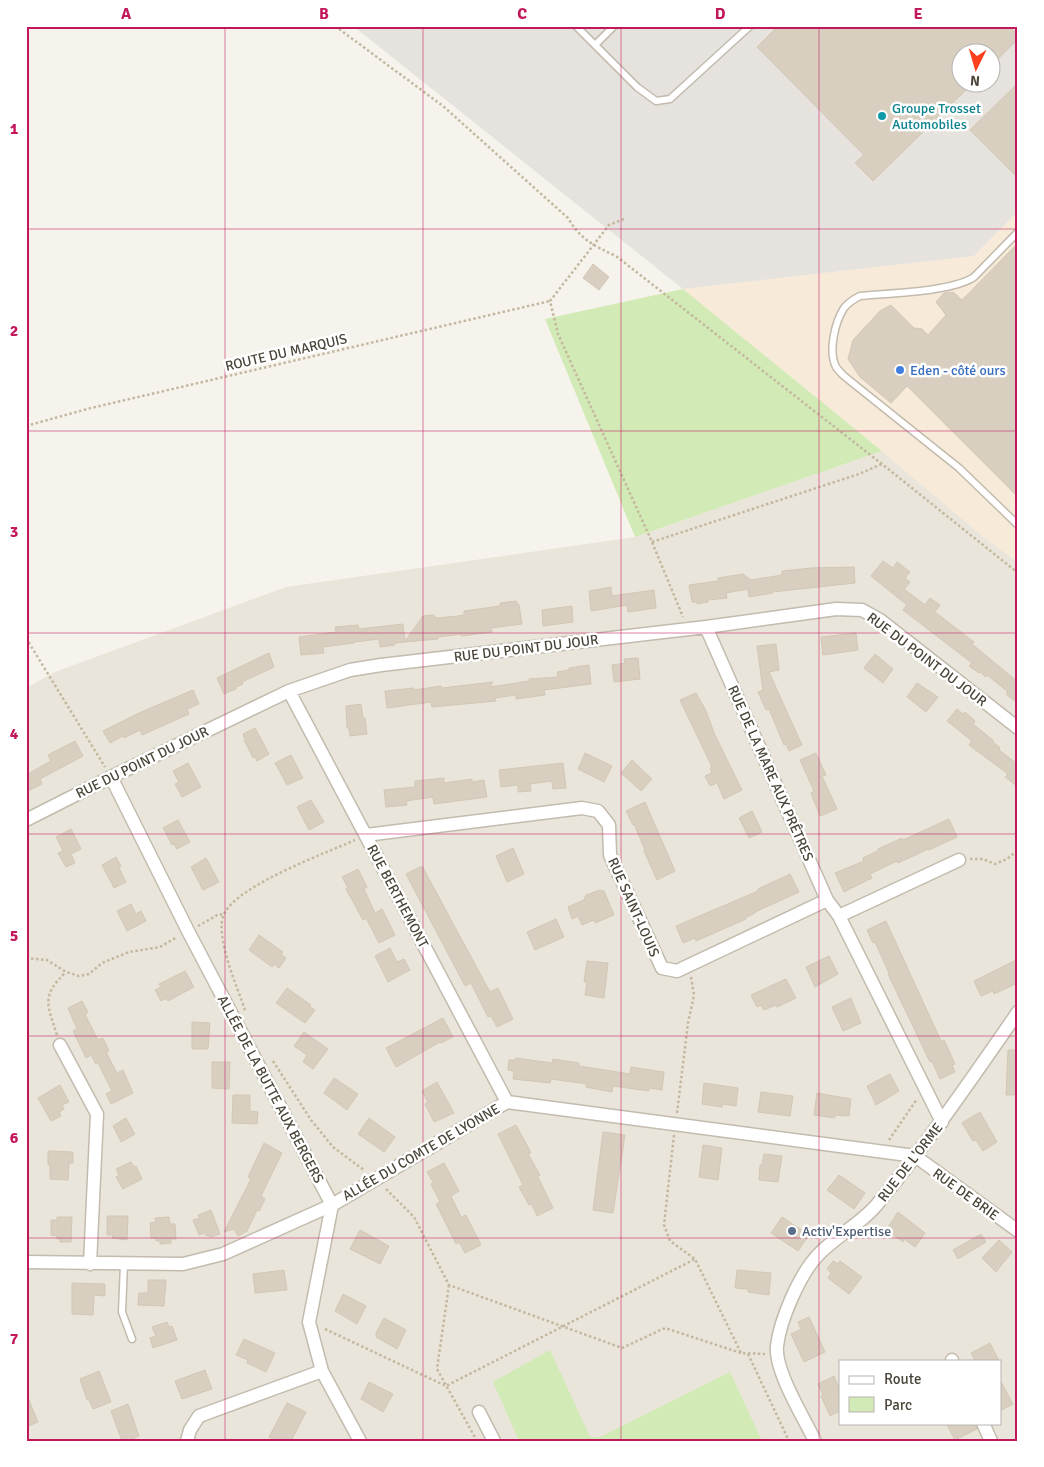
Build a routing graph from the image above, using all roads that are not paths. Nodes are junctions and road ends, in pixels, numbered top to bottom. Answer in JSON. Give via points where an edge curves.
{"nodes":[{"id":1,"x":576,"y":26,"type":"edge"},
{"id":2,"x":614,"y":26,"type":"edge"},
{"id":3,"x":750,"y":26,"type":"edge"},
{"id":4,"x":595,"y":45,"type":"junction"},
{"id":5,"x":1018,"y":232,"type":"edge"},
{"id":6,"x":1018,"y":525,"type":"edge"},
{"id":7,"x":706,"y":627,"type":"junction"},
{"id":8,"x":289,"y":691,"type":"junction"},
{"id":9,"x":1018,"y":728,"type":"edge"},
{"id":10,"x":111,"y":777,"type":"junction"},
{"id":11,"x":26,"y":820,"type":"edge"},
{"id":12,"x":366,"y":835,"type":"junction"},
{"id":13,"x":959,"y":860,"type":"road end"},
{"id":14,"x":827,"y":900,"type":"junction"},
{"id":15,"x":839,"y":916,"type":"junction"},
{"id":16,"x":1018,"y":1012,"type":"edge"},
{"id":17,"x":60,"y":1045,"type":"road end"},
{"id":18,"x":508,"y":1102,"type":"junction"},
{"id":19,"x":942,"y":1122,"type":"junction"},
{"id":20,"x":915,"y":1156,"type":"junction"},
{"id":21,"x":332,"y":1205,"type":"junction"},
{"id":22,"x":1018,"y":1231,"type":"edge"},
{"id":23,"x":26,"y":1262,"type":"edge"},
{"id":24,"x":90,"y":1264,"type":"junction"},
{"id":25,"x":124,"y":1264,"type":"junction"},
{"id":26,"x":132,"y":1339,"type":"dead end"},
{"id":27,"x":322,"y":1371,"type":"junction"},
{"id":28,"x":479,"y":1412,"type":"dead end"},
{"id":29,"x":983,"y":1424,"type":"edge"},
{"id":30,"x":188,"y":1441,"type":"edge"},
{"id":31,"x":360,"y":1441,"type":"edge"},
{"id":32,"x":494,"y":1441,"type":"edge"},
{"id":33,"x":814,"y":1441,"type":"edge"},
{"id":34,"x":991,"y":1441,"type":"edge"}],
"edges":[{"from":1,"to":4,"type":"lane"},
{"from":2,"to":4,"type":"lane"},
{"from":3,"to":4,"type":"lane","via":[[670,99],[656,101],[637,87]]},
{"from":5,"to":6,"type":"lane","via":[[967,282],[860,296],[852,300],[844,308],[839,321],[833,354],[836,367],[844,376],[959,468]]},
{"from":7,"to":8,"type":"street","name":"RUE DU POINT DU JOUR","via":[[381,665],[350,670]]},
{"from":7,"to":9,"type":"street","name":"RUE DU POINT DU JOUR","via":[[836,609],[862,610],[880,620]]},
{"from":7,"to":14,"type":"street","name":"RUE DE LA MARE AUX PRÊTRES"},
{"from":8,"to":10,"type":"street","name":"RUE DU POINT DU JOUR"},
{"from":8,"to":12,"type":"street","name":"RUE BERTHEMONT"},
{"from":10,"to":11,"type":"street","name":"RUE DU POINT DU JOUR"},
{"from":10,"to":21,"type":"street","name":"ALLÉE DE LA BUTTE AUX BERGERS"},
{"from":12,"to":14,"type":"street","name":"RUE SAINT-LOUIS","via":[[582,808],[598,811],[609,825],[610,855],[662,968],[677,971]]},
{"from":12,"to":18,"type":"street","name":"RUE BERTHEMONT"},
{"from":13,"to":15,"type":"street"},
{"from":14,"to":15,"type":"street","name":"RUE DE LA MARE AUX PRÊTRES"},
{"from":15,"to":19,"type":"street","name":"RUE DE LA MARE AUX PRÊTRES"},
{"from":16,"to":19,"type":"street","name":"RUE DE L'ORME"},
{"from":17,"to":24,"type":"street","via":[[96,1114]]},
{"from":18,"to":20,"type":"street","name":"ALLÉE DU COMTE DE LYONNE"},
{"from":18,"to":21,"type":"street","name":"ALLÉE DU COMTE DE LYONNE"},
{"from":19,"to":20,"type":"street","name":"RUE DE L'ORME"},
{"from":20,"to":22,"type":"street","name":"RUE DE BRIE"},
{"from":20,"to":33,"type":"street","name":"RUE DE L'ORME","via":[[878,1205],[818,1255],[784,1317],[777,1348],[779,1367]]},
{"from":21,"to":25,"type":"street","name":"ALLÉE DU COMTE DE LYONNE","via":[[223,1254],[183,1264]]},
{"from":21,"to":27,"type":"street","via":[[309,1322]]},
{"from":23,"to":24,"type":"street","name":"ALLÉE DU COMTE DE LYONNE"},
{"from":24,"to":25,"type":"street","name":"ALLÉE DU COMTE DE LYONNE"},
{"from":25,"to":26,"type":"lane","via":[[122,1312]]},
{"from":27,"to":30,"type":"street","via":[[199,1416],[190,1430]]},
{"from":27,"to":31,"type":"street"},
{"from":28,"to":32,"type":"street"},
{"from":29,"to":34,"type":"street"}]}
